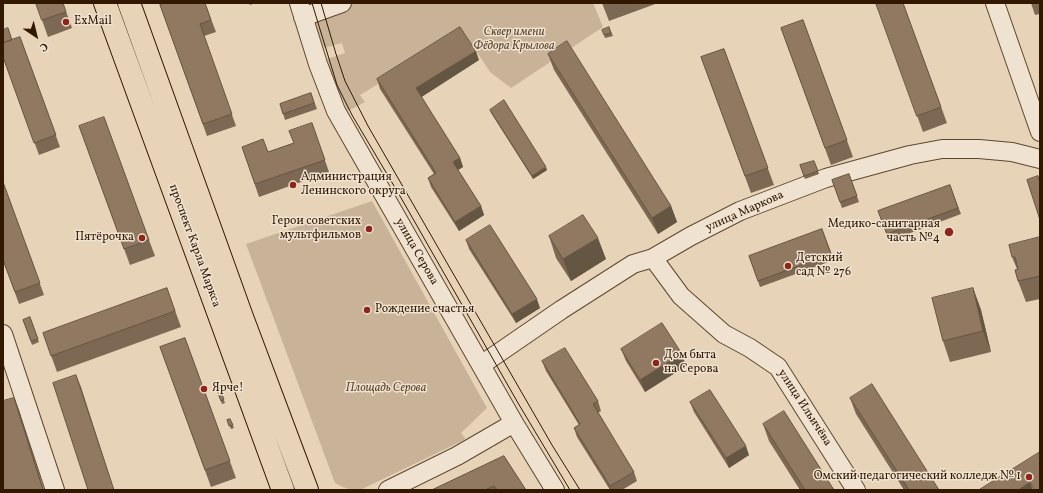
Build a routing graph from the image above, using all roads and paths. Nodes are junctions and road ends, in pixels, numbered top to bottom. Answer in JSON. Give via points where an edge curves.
{"nodes":[{"id":1,"x":105,"y":3,"type":"edge"},
{"id":2,"x":129,"y":3,"type":"edge"},
{"id":3,"x":342,"y":3,"type":"edge"},
{"id":4,"x":995,"y":3,"type":"edge"},
{"id":5,"x":301,"y":10,"type":"edge"},
{"id":6,"x":1040,"y":132,"type":"edge"},
{"id":7,"x":183,"y":152,"type":"junction"},
{"id":8,"x":1040,"y":159,"type":"edge"},
{"id":9,"x":162,"y":160,"type":"junction"},
{"id":10,"x":653,"y":258,"type":"junction"},
{"id":11,"x":3,"y":334,"type":"edge"},
{"id":12,"x":481,"y":365,"type":"junction"},
{"id":13,"x":514,"y":423,"type":"junction"},
{"id":14,"x":55,"y":490,"type":"edge"},
{"id":15,"x":283,"y":490,"type":"edge"},
{"id":16,"x":307,"y":490,"type":"edge"},
{"id":17,"x":388,"y":490,"type":"edge"},
{"id":18,"x":555,"y":490,"type":"edge"},
{"id":19,"x":856,"y":490,"type":"edge"}],
"edges":[{"from":1,"to":9,"type":"main road","name":"проспект Карла Маркса"},
{"from":2,"to":7,"type":"main road","name":"проспект Карла Маркса"},
{"from":3,"to":5,"type":"street"},
{"from":4,"to":6,"type":"street"},
{"from":5,"to":12,"type":"street","name":"улица Серова","via":[[336,111]]},
{"from":7,"to":9,"type":"main road"},
{"from":7,"to":16,"type":"main road","name":"проспект Карла Маркса"},
{"from":8,"to":10,"type":"street","name":"улица Маркова","via":[[1012,152],[979,149],[942,150],[910,155],[826,178],[740,211]]},
{"from":9,"to":15,"type":"main road","name":"проспект Карла Маркса"},
{"from":10,"to":12,"type":"street","name":"улица Маркова","via":[[632,264]]},
{"from":10,"to":19,"type":"street","name":"улица Ильичёва","via":[[681,296],[724,334],[778,367]]},
{"from":11,"to":14,"type":"street"},
{"from":12,"to":13,"type":"street","name":"улица Серова"},
{"from":13,"to":17,"type":"street","via":[[457,456]]},
{"from":13,"to":18,"type":"street","name":"улица Серова"}]}
